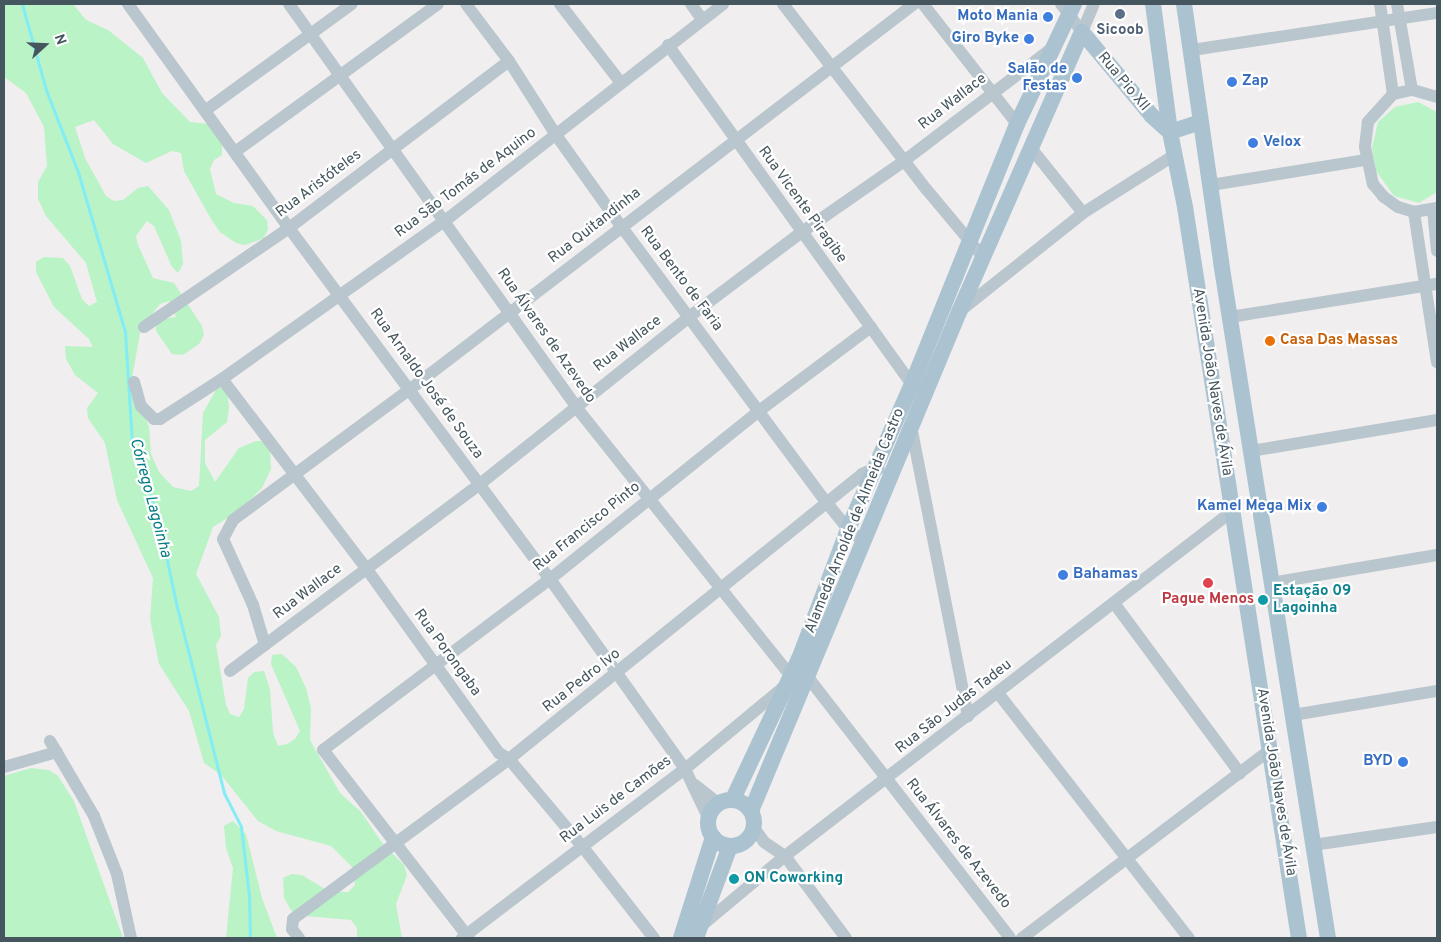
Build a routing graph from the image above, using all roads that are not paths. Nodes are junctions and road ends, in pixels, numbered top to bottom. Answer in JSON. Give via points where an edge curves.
{"nodes":[{"id":1,"x":289,"y":4,"type":"edge"},
{"id":2,"x":352,"y":4,"type":"edge"},
{"id":3,"x":438,"y":4,"type":"edge"},
{"id":4,"x":466,"y":4,"type":"edge"},
{"id":5,"x":560,"y":4,"type":"edge"},
{"id":6,"x":691,"y":4,"type":"edge"},
{"id":7,"x":723,"y":4,"type":"edge"},
{"id":8,"x":783,"y":4,"type":"edge"},
{"id":9,"x":914,"y":4,"type":"edge"},
{"id":10,"x":923,"y":4,"type":"edge"},
{"id":11,"x":1094,"y":4,"type":"edge"},
{"id":12,"x":1153,"y":4,"type":"edge"},
{"id":13,"x":1184,"y":4,"type":"edge"},
{"id":14,"x":1380,"y":4,"type":"edge"},
{"id":15,"x":1396,"y":4,"type":"edge"},
{"id":16,"x":134,"y":6,"type":"edge"},
{"id":17,"x":1068,"y":8,"type":"edge"},
{"id":18,"x":1437,"y":13,"type":"edge"},
{"id":19,"x":1399,"y":18,"type":"junction"},
{"id":20,"x":702,"y":19,"type":"junction"},
{"id":21,"x":1383,"y":21,"type":"junction"},
{"id":22,"x":1082,"y":32,"type":"junction"},
{"id":23,"x":312,"y":35,"type":"junction"},
{"id":24,"x":668,"y":45,"type":"junction"},
{"id":25,"x":1051,"y":49,"type":"junction"},
{"id":26,"x":1192,"y":50,"type":"junction"},
{"id":27,"x":509,"y":60,"type":"junction"},
{"id":28,"x":830,"y":66,"type":"junction"},
{"id":29,"x":340,"y":76,"type":"junction"},
{"id":30,"x":621,"y":83,"type":"junction"},
{"id":31,"x":1412,"y":90,"type":"junction"},
{"id":32,"x":992,"y":92,"type":"junction"},
{"id":33,"x":1393,"y":94,"type":"junction"},
{"id":34,"x":1437,"y":98,"type":"edge"},
{"id":35,"x":206,"y":110,"type":"junction"},
{"id":36,"x":1200,"y":122,"type":"junction"},
{"id":37,"x":1017,"y":124,"type":"junction"},
{"id":38,"x":1170,"y":132,"type":"junction"},
{"id":39,"x":556,"y":136,"type":"junction"},
{"id":40,"x":734,"y":139,"type":"junction"},
{"id":41,"x":1031,"y":148,"type":"junction"},
{"id":42,"x":393,"y":149,"type":"junction"},
{"id":43,"x":236,"y":152,"type":"junction"},
{"id":44,"x":1176,"y":154,"type":"junction"},
{"id":45,"x":1366,"y":160,"type":"junction"},
{"id":46,"x":904,"y":161,"type":"junction"},
{"id":47,"x":1210,"y":185,"type":"junction"},
{"id":48,"x":1435,"y":209,"type":"edge"},
{"id":49,"x":1414,"y":212,"type":"junction"},
{"id":50,"x":1083,"y":213,"type":"junction"},
{"id":51,"x":446,"y":220,"type":"junction"},
{"id":52,"x":621,"y":226,"type":"junction"},
{"id":53,"x":289,"y":228,"type":"junction"},
{"id":54,"x":802,"y":232,"type":"junction"},
{"id":55,"x":969,"y":239,"type":"junction"},
{"id":56,"x":1437,"y":251,"type":"edge"},
{"id":57,"x":984,"y":257,"type":"junction"},
{"id":58,"x":1431,"y":285,"type":"edge"},
{"id":59,"x":340,"y":294,"type":"junction"},
{"id":60,"x":508,"y":311,"type":"junction"},
{"id":61,"x":959,"y":312,"type":"junction"},
{"id":62,"x":689,"y":317,"type":"junction"},
{"id":63,"x":1230,"y":317,"type":"junction"},
{"id":64,"x":144,"y":327,"type":"dead end"},
{"id":65,"x":871,"y":327,"type":"junction"},
{"id":66,"x":1437,"y":362,"type":"edge"},
{"id":67,"x":222,"y":379,"type":"junction"},
{"id":68,"x":134,"y":382,"type":"dead end"},
{"id":69,"x":912,"y":384,"type":"junction"},
{"id":70,"x":409,"y":390,"type":"junction"},
{"id":71,"x":576,"y":407,"type":"junction"},
{"id":72,"x":759,"y":411,"type":"junction"},
{"id":73,"x":1437,"y":420,"type":"edge"},
{"id":74,"x":911,"y":426,"type":"junction"},
{"id":75,"x":1251,"y":451,"type":"junction"},
{"id":76,"x":875,"y":468,"type":"junction"},
{"id":77,"x":295,"y":473,"type":"junction"},
{"id":78,"x":891,"y":474,"type":"junction"},
{"id":79,"x":480,"y":484,"type":"junction"},
{"id":80,"x":647,"y":499,"type":"junction"},
{"id":81,"x":827,"y":503,"type":"junction"},
{"id":82,"x":1231,"y":512,"type":"junction"},
{"id":83,"x":848,"y":529,"type":"junction"},
{"id":84,"x":863,"y":541,"type":"junction"},
{"id":85,"x":1437,"y":555,"type":"edge"},
{"id":86,"x":366,"y":568,"type":"junction"},
{"id":87,"x":550,"y":579,"type":"junction"},
{"id":88,"x":1272,"y":582,"type":"junction"},
{"id":89,"x":720,"y":591,"type":"junction"},
{"id":90,"x":1114,"y":603,"type":"junction"},
{"id":91,"x":265,"y":645,"type":"junction"},
{"id":92,"x":436,"y":665,"type":"junction"},
{"id":93,"x":230,"y":671,"type":"dead end"},
{"id":94,"x":617,"y":674,"type":"junction"},
{"id":95,"x":795,"y":679,"type":"junction"},
{"id":96,"x":1437,"y":691,"type":"edge"},
{"id":97,"x":998,"y":693,"type":"junction"},
{"id":98,"x":968,"y":716,"type":"junction"},
{"id":99,"x":1293,"y":716,"type":"junction"},
{"id":100,"x":1270,"y":750,"type":"junction"},
{"id":101,"x":509,"y":759,"type":"junction"},
{"id":102,"x":4,"y":767,"type":"edge"},
{"id":103,"x":685,"y":769,"type":"junction"},
{"id":104,"x":1240,"y":773,"type":"junction"},
{"id":105,"x":887,"y":780,"type":"junction"},
{"id":106,"x":694,"y":785,"type":"junction"},
{"id":107,"x":725,"y":801,"type":"junction"},
{"id":108,"x":751,"y":811,"type":"junction"},
{"id":109,"x":709,"y":819,"type":"junction"},
{"id":110,"x":1437,"y":827,"type":"edge"},
{"id":111,"x":751,"y":834,"type":"junction"},
{"id":112,"x":713,"y":837,"type":"junction"},
{"id":113,"x":395,"y":844,"type":"junction"},
{"id":114,"x":582,"y":846,"type":"junction"},
{"id":115,"x":730,"y":846,"type":"junction"},
{"id":116,"x":1313,"y":846,"type":"junction"},
{"id":117,"x":785,"y":856,"type":"junction"},
{"id":118,"x":1128,"y":857,"type":"junction"},
{"id":119,"x":697,"y":934,"type":"edge"},
{"id":120,"x":465,"y":937,"type":"edge"},
{"id":121,"x":131,"y":938,"type":"edge"},
{"id":122,"x":299,"y":938,"type":"edge"},
{"id":123,"x":654,"y":938,"type":"edge"},
{"id":124,"x":681,"y":938,"type":"edge"},
{"id":125,"x":846,"y":938,"type":"edge"},
{"id":126,"x":1010,"y":938,"type":"edge"},
{"id":127,"x":1022,"y":938,"type":"edge"},
{"id":128,"x":1189,"y":938,"type":"edge"},
{"id":129,"x":1299,"y":938,"type":"edge"},
{"id":130,"x":1328,"y":938,"type":"edge"}],
"edges":[{"from":1,"to":23,"type":"street","name":"Rua Álvares de Azevedo"},
{"from":2,"to":23,"type":"street"},
{"from":3,"to":29,"type":"street"},
{"from":4,"to":27,"type":"street","name":"Rua Bento de Faria"},
{"from":5,"to":30,"type":"street"},
{"from":6,"to":20,"type":"street"},
{"from":7,"to":20,"type":"street","name":"Rua São Tomás de Aquino"},
{"from":8,"to":28,"type":"street"},
{"from":9,"to":28,"type":"street","name":"Rua Quitandinha"},
{"from":10,"to":32,"type":"street"},
{"from":11,"to":22,"type":"street","name":"Alameda Arnolde de Almeida Castro"},
{"from":12,"to":38,"type":"main road","name":"Avenida João Naves de Ávila"},
{"from":13,"to":26,"type":"main road","name":"Avenida João Naves de Ávila"},
{"from":14,"to":21,"type":"street"},
{"from":15,"to":19,"type":"street"},
{"from":16,"to":35,"type":"street","name":"Rua Arnaldo José de Souza"},
{"from":17,"to":22,"type":"street","name":"Rua Pio Xll"},
{"from":17,"to":25,"type":"main road","name":"Alameda Arnolde de Almeida Castro"},
{"from":18,"to":19,"type":"street"},
{"from":19,"to":21,"type":"street"},
{"from":19,"to":31,"type":"street"},
{"from":20,"to":24,"type":"street","name":"Rua São Tomás de Aquino"},
{"from":21,"to":26,"type":"street"},
{"from":21,"to":33,"type":"street"},
{"from":22,"to":38,"type":"main road","name":"Rua Pio Xll","via":[[1152,116]]},
{"from":22,"to":41,"type":"main road","name":"Alameda Arnolde de Almeida Castro"},
{"from":23,"to":29,"type":"street","name":"Rua Álvares de Azevedo"},
{"from":23,"to":35,"type":"street"},
{"from":24,"to":30,"type":"street","name":"Rua São Tomás de Aquino"},
{"from":24,"to":40,"type":"street","name":"Rua Vicente Piragibe"},
{"from":25,"to":32,"type":"street","name":"Rua Wallace"},
{"from":25,"to":37,"type":"main road","name":"Alameda Arnolde de Almeida Castro"},
{"from":26,"to":36,"type":"main road","name":"Avenida João Naves de Ávila"},
{"from":27,"to":39,"type":"street","name":"Rua Bento de Faria"},
{"from":27,"to":42,"type":"street","name":"Rua Aristóteles"},
{"from":28,"to":40,"type":"street","name":"Rua Quitandinha"},
{"from":28,"to":46,"type":"street"},
{"from":29,"to":42,"type":"street","name":"Rua Álvares de Azevedo"},
{"from":29,"to":43,"type":"street"},
{"from":30,"to":39,"type":"street","name":"Rua São Tomás de Aquino"},
{"from":31,"to":33,"type":"street"},
{"from":31,"to":34,"type":"street"},
{"from":32,"to":37,"type":"street"},
{"from":32,"to":46,"type":"street","name":"Rua Wallace"},
{"from":33,"to":45,"type":"street","via":[[1368,122]]},
{"from":35,"to":43,"type":"street","name":"Rua Arnaldo José de Souza"},
{"from":36,"to":38,"type":"main road"},
{"from":36,"to":47,"type":"main road","name":"Avenida João Naves de Ávila"},
{"from":37,"to":55,"type":"main road","name":"Alameda Arnolde de Almeida Castro"},
{"from":38,"to":44,"type":"main road","name":"Avenida João Naves de Ávila"},
{"from":39,"to":51,"type":"street","name":"Rua São Tomás de Aquino"},
{"from":39,"to":52,"type":"street","name":"Rua Bento de Faria"},
{"from":40,"to":52,"type":"street","name":"Rua Quitandinha"},
{"from":40,"to":54,"type":"street","name":"Rua Vicente Piragibe"},
{"from":41,"to":50,"type":"street"},
{"from":41,"to":57,"type":"main road","name":"Alameda Arnolde de Almeida Castro"},
{"from":42,"to":51,"type":"street","name":"Rua Álvares de Azevedo"},
{"from":42,"to":53,"type":"street","name":"Rua Aristóteles"},
{"from":43,"to":53,"type":"street","name":"Rua Arnaldo José de Souza"},
{"from":44,"to":50,"type":"street"},
{"from":44,"to":82,"type":"main road","name":"Avenida João Naves de Ávila"},
{"from":45,"to":47,"type":"street"},
{"from":45,"to":49,"type":"street","via":[[1373,184],[1384,197]]},
{"from":46,"to":54,"type":"street","name":"Rua Wallace"},
{"from":46,"to":55,"type":"street"},
{"from":47,"to":63,"type":"main road","name":"Avenida João Naves de Ávila"},
{"from":48,"to":49,"type":"street"},
{"from":48,"to":56,"type":"street"},
{"from":49,"to":58,"type":"street"},
{"from":50,"to":61,"type":"street"},
{"from":51,"to":59,"type":"street","name":"Rua São Tomás de Aquino"},
{"from":51,"to":60,"type":"street","name":"Rua Álvares de Azevedo"},
{"from":52,"to":60,"type":"street","name":"Rua Quitandinha"},
{"from":52,"to":62,"type":"street","name":"Rua Bento de Faria"},
{"from":53,"to":59,"type":"street","name":"Rua Arnaldo José de Souza"},
{"from":53,"to":64,"type":"street","name":"Rua Aristóteles"},
{"from":54,"to":62,"type":"street","name":"Rua Wallace"},
{"from":54,"to":65,"type":"street","name":"Rua Vicente Piragibe"},
{"from":55,"to":57,"type":"street"},
{"from":55,"to":69,"type":"main road","name":"Alameda Arnolde de Almeida Castro"},
{"from":57,"to":61,"type":"main road","name":"Alameda Arnolde de Almeida Castro"},
{"from":58,"to":63,"type":"street"},
{"from":58,"to":66,"type":"street"},
{"from":59,"to":67,"type":"street","name":"Rua São Tomás de Aquino"},
{"from":59,"to":70,"type":"street","name":"Rua Arnaldo José de Souza"},
{"from":60,"to":70,"type":"street","name":"Rua Quitandinha"},
{"from":60,"to":71,"type":"street","name":"Rua Álvares de Azevedo"},
{"from":61,"to":74,"type":"main road","name":"Alameda Arnolde de Almeida Castro"},
{"from":62,"to":71,"type":"street","name":"Rua Wallace"},
{"from":62,"to":72,"type":"street","name":"Rua Bento de Faria"},
{"from":63,"to":75,"type":"main road","name":"Avenida João Naves de Ávila"},
{"from":65,"to":69,"type":"street","name":"Rua Vicente Piragibe"},
{"from":65,"to":72,"type":"street","name":"Rua Francisco Pinto"},
{"from":67,"to":68,"type":"street","name":"Rua São Tomás de Aquino","via":[[157,420],[141,406]]},
{"from":67,"to":77,"type":"street","name":"Rua Porongaba"},
{"from":69,"to":76,"type":"main road","name":"Alameda Arnolde de Almeida Castro"},
{"from":70,"to":77,"type":"street","name":"Rua Quitandinha"},
{"from":70,"to":79,"type":"street","name":"Rua Arnaldo José de Souza"},
{"from":71,"to":79,"type":"street","name":"Rua Wallace"},
{"from":71,"to":80,"type":"street","name":"Rua Álvares de Azevedo"},
{"from":72,"to":80,"type":"street","name":"Rua Francisco Pinto"},
{"from":72,"to":81,"type":"street","name":"Rua Bento de Faria"},
{"from":73,"to":75,"type":"street"},
{"from":74,"to":78,"type":"main road","name":"Alameda Arnolde de Almeida Castro"},
{"from":74,"to":98,"type":"street"},
{"from":75,"to":88,"type":"main road","name":"Avenida João Naves de Ávila"},
{"from":76,"to":78,"type":"street"},
{"from":76,"to":81,"type":"street","name":"Rua Pedro Ivo","via":[[862,474]]},
{"from":76,"to":83,"type":"main road","name":"Alameda Arnolde de Almeida Castro"},
{"from":77,"to":86,"type":"street","name":"Rua Porongaba"},
{"from":77,"to":91,"type":"street","name":"Rua Quitandinha","via":[[233,520],[223,534],[253,605]]},
{"from":78,"to":84,"type":"main road","name":"Alameda Arnolde de Almeida Castro"},
{"from":79,"to":86,"type":"street","name":"Rua Wallace"},
{"from":79,"to":87,"type":"street","name":"Rua Arnaldo José de Souza"},
{"from":80,"to":87,"type":"street","name":"Rua Francisco Pinto"},
{"from":80,"to":89,"type":"street","name":"Rua Álvares de Azevedo"},
{"from":81,"to":83,"type":"street","name":"Rua Bento de Faria"},
{"from":81,"to":89,"type":"street","name":"Rua Pedro Ivo"},
{"from":82,"to":90,"type":"street","name":"Rua São Judas Tadeu"},
{"from":82,"to":100,"type":"main road","name":"Avenida João Naves de Ávila"},
{"from":83,"to":84,"type":"street","name":"Rua Bento de Faria"},
{"from":83,"to":95,"type":"main road","name":"Alameda Arnolde de Almeida Castro"},
{"from":84,"to":95,"type":"main road","name":"Alameda Arnolde de Almeida Castro"},
{"from":85,"to":88,"type":"street"},
{"from":86,"to":91,"type":"street","name":"Rua Wallace"},
{"from":86,"to":92,"type":"street","name":"Rua Porongaba"},
{"from":87,"to":92,"type":"street","name":"Rua Francisco Pinto"},
{"from":87,"to":94,"type":"street","name":"Rua Arnaldo José de Souza"},
{"from":88,"to":99,"type":"main road","name":"Avenida João Naves de Ávila"},
{"from":89,"to":94,"type":"street","name":"Rua Pedro Ivo"},
{"from":89,"to":95,"type":"street","name":"Rua Álvares de Azevedo"},
{"from":90,"to":97,"type":"street","name":"Rua São Judas Tadeu"},
{"from":90,"to":104,"type":"street"},
{"from":91,"to":93,"type":"street","name":"Rua Wallace"},
{"from":92,"to":101,"type":"street","name":"Rua Porongaba","via":[[499,753]]},
{"from":92,"to":113,"type":"street","name":"Rua Francisco Pinto","via":[[323,750]]},
{"from":94,"to":101,"type":"street","name":"Rua Pedro Ivo"},
{"from":94,"to":103,"type":"street","name":"Rua Arnaldo José de Souza"},
{"from":95,"to":103,"type":"street","name":"Rua Luis de Camões"},
{"from":95,"to":105,"type":"street","name":"Rua Álvares de Azevedo"},
{"from":95,"to":107,"type":"main road","name":"Alameda Arnolde de Almeida Castro"},
{"from":95,"to":108,"type":"main road","name":"Alameda Arnolde de Almeida Castro"},
{"from":96,"to":99,"type":"street"},
{"from":97,"to":98,"type":"street","name":"Rua São Judas Tadeu"},
{"from":97,"to":118,"type":"street"},
{"from":98,"to":105,"type":"street","name":"Rua São Judas Tadeu"},
{"from":99,"to":116,"type":"main road","name":"Avenida João Naves de Ávila"},
{"from":100,"to":104,"type":"street"},
{"from":100,"to":129,"type":"main road","name":"Avenida João Naves de Ávila"},
{"from":101,"to":113,"type":"street","name":"Rua Pedro Ivo"},
{"from":101,"to":114,"type":"street","name":"Rua Porongaba"},
{"from":102,"to":121,"type":"street","via":[[54,747],[94,816],[117,874]]},
{"from":103,"to":106,"type":"street","name":"Rua Arnaldo José de Souza"},
{"from":103,"to":114,"type":"street","name":"Rua Luis de Camões"},
{"from":104,"to":118,"type":"street"},
{"from":105,"to":117,"type":"street","name":"Rua São Judas Tadeu"},
{"from":105,"to":126,"type":"street","name":"Rua Álvares de Azevedo"},
{"from":106,"to":107,"type":"street","name":"Rua Arnaldo José de Souza"},
{"from":106,"to":109,"type":"street","name":"Rua Arnaldo José de Souza"},
{"from":107,"to":108,"type":"main road","via":[[746,804]]},
{"from":107,"to":109,"type":"main road"},
{"from":108,"to":111,"type":"main road"},
{"from":109,"to":112,"type":"main road"},
{"from":110,"to":116,"type":"street"},
{"from":111,"to":115,"type":"main road"},
{"from":111,"to":117,"type":"street"},
{"from":112,"to":115,"type":"main road"},
{"from":112,"to":124,"type":"main road"},
{"from":113,"to":120,"type":"street"},
{"from":113,"to":122,"type":"street","name":"Rua Pedro Ivo","via":[[290,924]]},
{"from":114,"to":120,"type":"street","name":"Rua Luis de Camões"},
{"from":114,"to":123,"type":"street","name":"Rua Porongaba"},
{"from":115,"to":119,"type":"main road"},
{"from":116,"to":130,"type":"main road","name":"Avenida João Naves de Ávila"},
{"from":117,"to":119,"type":"street","name":"Rua São Judas Tadeu"},
{"from":117,"to":125,"type":"street"},
{"from":118,"to":127,"type":"street"},
{"from":118,"to":128,"type":"street"}]}
